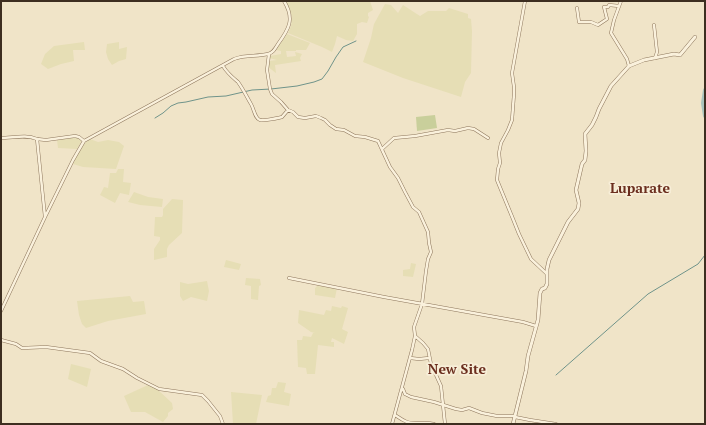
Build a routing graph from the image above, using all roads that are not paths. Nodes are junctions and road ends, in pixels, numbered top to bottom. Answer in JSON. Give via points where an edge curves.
{"nodes":[{"id":1,"x":284,"y":1,"type":"edge"},
{"id":2,"x":525,"y":1,"type":"edge"},
{"id":3,"x":621,"y":1,"type":"edge"},
{"id":4,"x":618,"y":6,"type":"junction"},
{"id":5,"x":577,"y":8,"type":"dead end"},
{"id":6,"x":654,"y":25,"type":"dead end"},
{"id":7,"x":695,"y":37,"type":"dead end"},
{"id":8,"x":269,"y":54,"type":"junction"},
{"id":9,"x":656,"y":58,"type":"junction"},
{"id":10,"x":223,"y":66,"type":"junction"},
{"id":11,"x":629,"y":66,"type":"junction"},
{"id":12,"x":288,"y":110,"type":"junction"},
{"id":13,"x":1,"y":138,"type":"edge"},
{"id":14,"x":488,"y":138,"type":"dead end"},
{"id":15,"x":37,"y":139,"type":"junction"},
{"id":16,"x":84,"y":141,"type":"junction"},
{"id":17,"x":382,"y":149,"type":"junction"},
{"id":18,"x":45,"y":217,"type":"junction"},
{"id":19,"x":546,"y":273,"type":"junction"},
{"id":20,"x":289,"y":278,"type":"dead end"},
{"id":21,"x":422,"y":304,"type":"junction"},
{"id":22,"x":1,"y":311,"type":"edge"},
{"id":23,"x":536,"y":326,"type":"junction"},
{"id":24,"x":415,"y":336,"type":"junction"},
{"id":25,"x":1,"y":340,"type":"edge"},
{"id":26,"x":410,"y":358,"type":"junction"},
{"id":27,"x":430,"y":358,"type":"junction"},
{"id":28,"x":402,"y":388,"type":"junction"},
{"id":29,"x":444,"y":404,"type":"junction"},
{"id":30,"x":395,"y":415,"type":"junction"},
{"id":31,"x":515,"y":416,"type":"junction"},
{"id":32,"x":223,"y":424,"type":"edge"},
{"id":33,"x":392,"y":424,"type":"edge"},
{"id":34,"x":434,"y":424,"type":"edge"},
{"id":35,"x":445,"y":424,"type":"edge"},
{"id":36,"x":513,"y":424,"type":"edge"},
{"id":37,"x":556,"y":424,"type":"edge"}],
"edges":[{"from":1,"to":8,"type":"street","via":[[290,23],[274,51]]},
{"from":2,"to":19,"type":"street","via":[[512,73],[512,120],[501,143],[497,180],[531,259]]},
{"from":3,"to":4,"type":"street"},
{"from":4,"to":5,"type":"street","via":[[604,7],[607,20],[598,25],[579,22]]},
{"from":4,"to":11,"type":"street","via":[[611,33]]},
{"from":6,"to":9,"type":"street"},
{"from":7,"to":9,"type":"street","via":[[680,55]]},
{"from":8,"to":10,"type":"street","via":[[241,56]]},
{"from":8,"to":12,"type":"street","via":[[267,70],[270,89]]},
{"from":9,"to":11,"type":"street"},
{"from":10,"to":12,"type":"street","via":[[243,89],[259,120],[282,117]]},
{"from":10,"to":16,"type":"street"},
{"from":11,"to":19,"type":"street","via":[[611,86],[585,134],[585,160],[576,192],[578,209],[556,244]]},
{"from":12,"to":17,"type":"street","via":[[298,117],[322,118],[336,129],[378,141]]},
{"from":13,"to":15,"type":"street","via":[[21,136]]},
{"from":14,"to":17,"type":"street","via":[[474,129],[448,130],[394,138]]},
{"from":15,"to":16,"type":"street","via":[[75,136]]},
{"from":15,"to":18,"type":"street"},
{"from":16,"to":18,"type":"street"},
{"from":17,"to":21,"type":"street","via":[[428,232],[431,252]]},
{"from":18,"to":22,"type":"street"},
{"from":19,"to":23,"type":"street","via":[[547,284],[540,293]]},
{"from":20,"to":21,"type":"street"},
{"from":21,"to":23,"type":"street"},
{"from":21,"to":24,"type":"street","via":[[414,327]]},
{"from":23,"to":31,"type":"street"},
{"from":24,"to":26,"type":"street"},
{"from":24,"to":27,"type":"street","via":[[426,345]]},
{"from":25,"to":32,"type":"street","via":[[22,348],[46,347],[90,353],[101,361],[123,369],[159,389],[202,395],[220,416]]},
{"from":26,"to":27,"type":"street"},
{"from":26,"to":28,"type":"street"},
{"from":27,"to":29,"type":"street","via":[[441,386]]},
{"from":28,"to":29,"type":"street","via":[[405,394],[411,397]]},
{"from":28,"to":30,"type":"street"},
{"from":29,"to":31,"type":"street","via":[[460,410],[469,408],[496,416]]},
{"from":29,"to":35,"type":"street"},
{"from":30,"to":33,"type":"street"},
{"from":30,"to":34,"type":"street","via":[[408,422]]},
{"from":31,"to":36,"type":"street"},
{"from":31,"to":37,"type":"street"}]}
